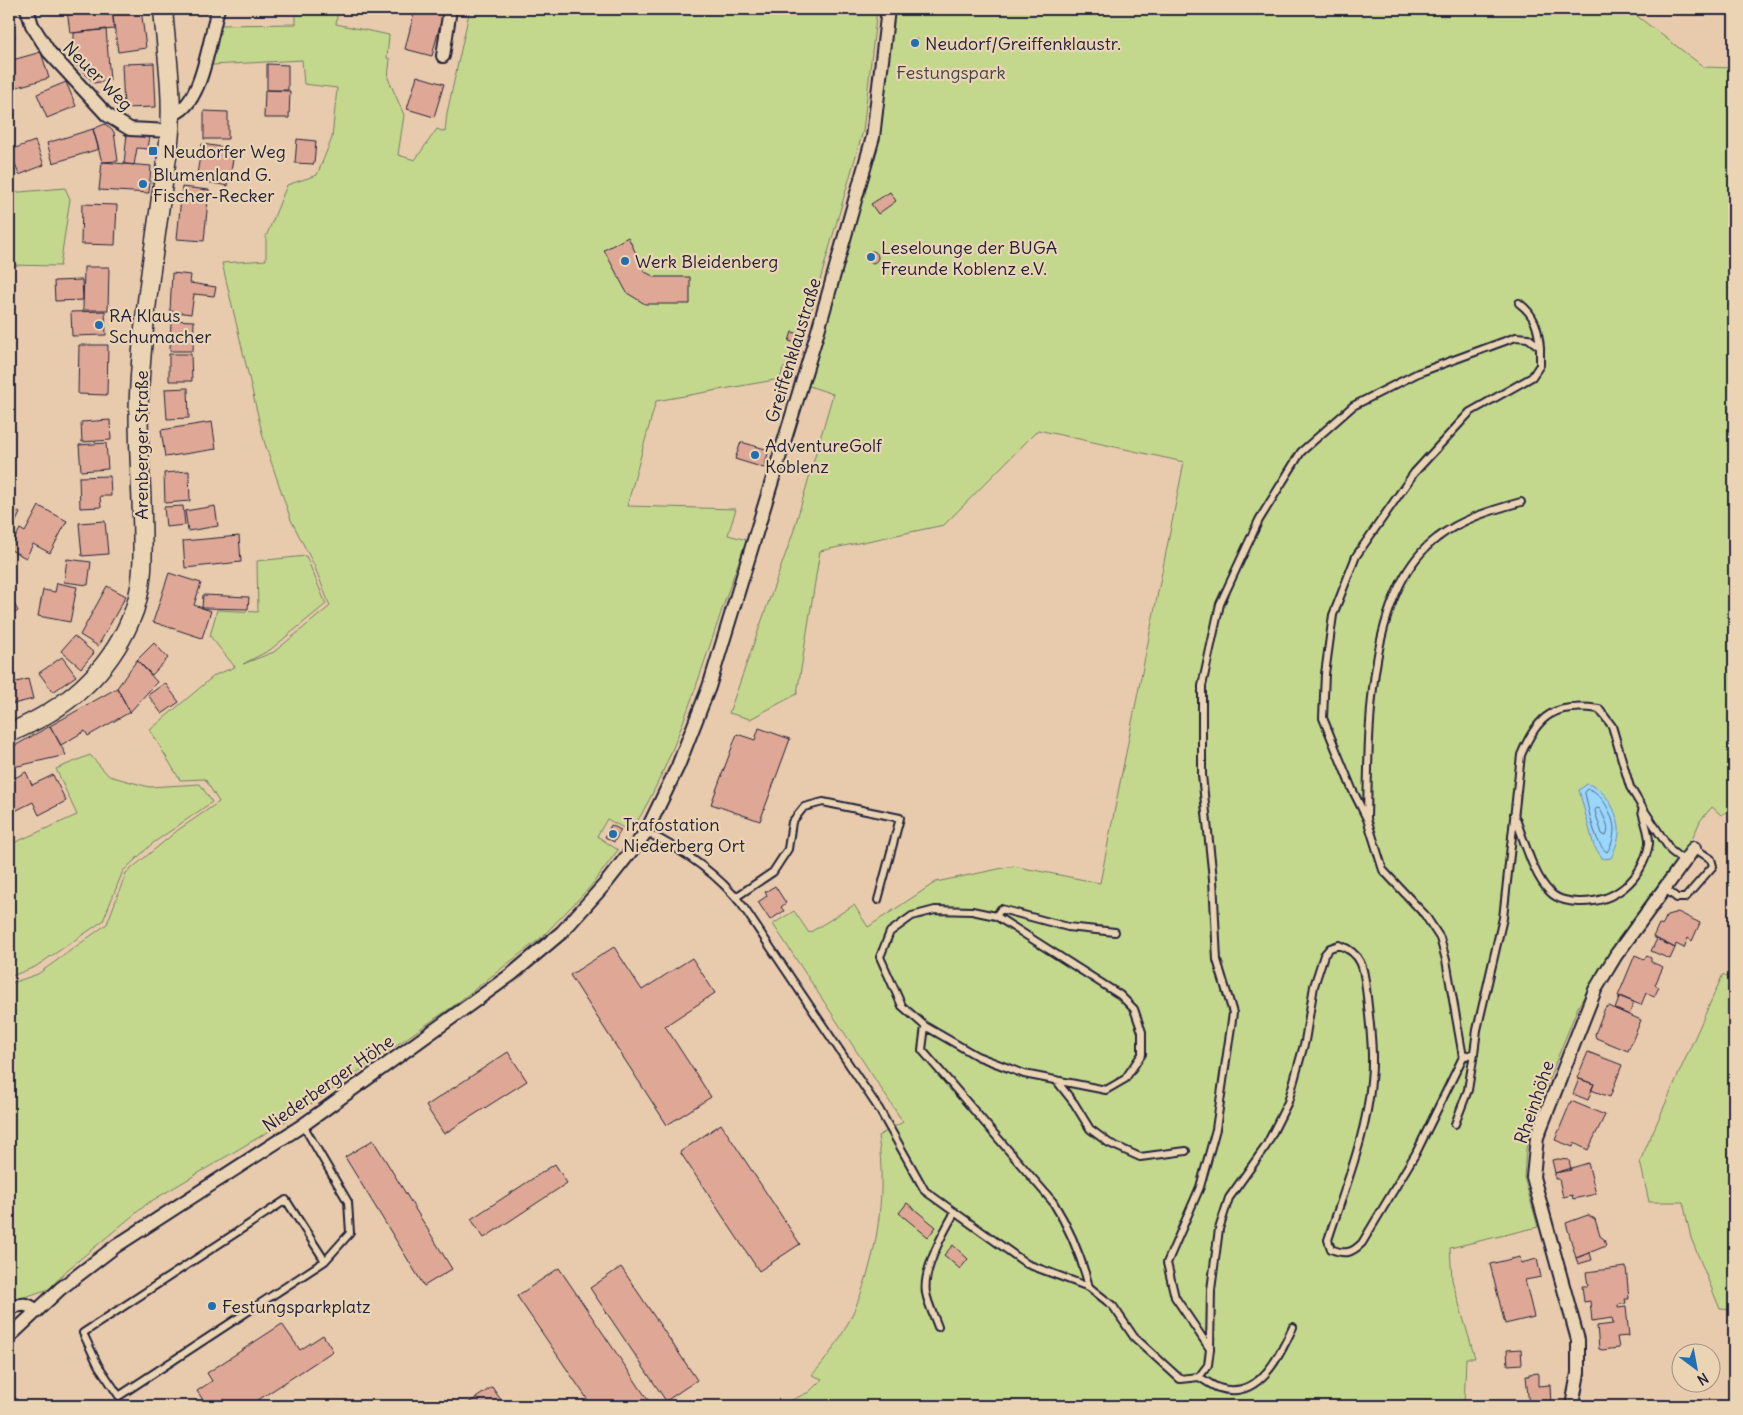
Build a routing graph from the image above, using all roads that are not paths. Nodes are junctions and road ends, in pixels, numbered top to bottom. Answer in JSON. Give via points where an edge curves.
{"nodes":[{"id":1,"x":27,"y":9,"type":"edge"},
{"id":2,"x":163,"y":9,"type":"edge"},
{"id":3,"x":218,"y":9,"type":"edge"},
{"id":4,"x":450,"y":9,"type":"edge"},
{"id":5,"x":888,"y":9,"type":"edge"},
{"id":6,"x":443,"y":56,"type":"dead end"},
{"id":7,"x":170,"y":122,"type":"junction"},
{"id":8,"x":1519,"y":303,"type":"dead end"},
{"id":9,"x":1540,"y":347,"type":"junction"},
{"id":10,"x":1521,"y":502,"type":"dead end"},
{"id":11,"x":9,"y":733,"type":"edge"},
{"id":12,"x":1642,"y":807,"type":"junction"},
{"id":13,"x":1514,"y":814,"type":"junction"},
{"id":14,"x":1367,"y":820,"type":"junction"},
{"id":15,"x":646,"y":832,"type":"junction"},
{"id":16,"x":1694,"y":848,"type":"joint"},
{"id":17,"x":1684,"y":861,"type":"junction"},
{"id":18,"x":1663,"y":888,"type":"junction"},
{"id":19,"x":736,"y":897,"type":"junction"},
{"id":20,"x":878,"y":900,"type":"dead end"},
{"id":21,"x":996,"y":916,"type":"junction"},
{"id":22,"x":1115,"y":932,"type":"dead end"},
{"id":23,"x":925,"y":1026,"type":"junction"},
{"id":24,"x":1474,"y":1053,"type":"junction"},
{"id":25,"x":1464,"y":1057,"type":"junction"},
{"id":26,"x":1056,"y":1080,"type":"junction"},
{"id":27,"x":1456,"y":1124,"type":"dead end"},
{"id":28,"x":303,"y":1125,"type":"junction"},
{"id":29,"x":1186,"y":1150,"type":"dead end"},
{"id":30,"x":955,"y":1212,"type":"junction"},
{"id":31,"x":325,"y":1261,"type":"junction"},
{"id":32,"x":1089,"y":1287,"type":"junction"},
{"id":33,"x":9,"y":1308,"type":"edge"},
{"id":34,"x":38,"y":1311,"type":"junction"},
{"id":35,"x":938,"y":1327,"type":"dead end"},
{"id":36,"x":1293,"y":1327,"type":"dead end"},
{"id":37,"x":9,"y":1337,"type":"edge"},
{"id":38,"x":1210,"y":1349,"type":"junction"},
{"id":39,"x":1199,"y":1377,"type":"junction"},
{"id":40,"x":1572,"y":1406,"type":"edge"}],
"edges":[{"from":1,"to":7,"type":"street","name":"Neuer Weg","via":[[32,25],[49,52],[107,114],[130,129]]},
{"from":2,"to":7,"type":"main road","name":"Arenberger Straße"},
{"from":3,"to":7,"type":"street","via":[[195,93]]},
{"from":4,"to":6,"type":"street"},
{"from":5,"to":15,"type":"street","name":"Greiffenklaustraße","via":[[873,137],[817,334],[709,687],[678,766]]},
{"from":7,"to":11,"type":"main road","name":"Arenberger Straße","via":[[141,358],[139,424],[143,562],[138,601],[121,640],[93,678],[69,700]]},
{"from":8,"to":9,"type":"lane","via":[[1530,311]]},
{"from":9,"to":14,"type":"lane","via":[[1540,365],[1532,377],[1470,412],[1414,472],[1356,556],[1332,615],[1324,674],[1324,718]]},
{"from":9,"to":38,"type":"lane","via":[[1528,338],[1516,337],[1418,373],[1353,406],[1301,452],[1259,520],[1220,604],[1202,686],[1202,775],[1213,879],[1217,960],[1233,1013],[1216,1129],[1200,1187],[1167,1263],[1175,1297]]},
{"from":10,"to":14,"type":"lane","via":[[1468,520],[1437,538],[1413,562],[1397,588],[1382,639],[1372,692]]},
{"from":12,"to":13,"type":"lane","via":[[1649,842],[1642,864],[1617,895],[1595,902],[1570,902],[1551,894],[1539,877]]},
{"from":12,"to":13,"type":"lane","via":[[1630,787],[1612,726],[1599,709],[1574,706],[1548,714],[1530,733],[1521,755]]},
{"from":12,"to":17,"type":"lane","via":[[1671,851]]},
{"from":13,"to":24,"type":"lane","via":[[1503,918]]},
{"from":14,"to":25,"type":"lane","via":[[1383,870],[1426,915],[1440,938]]},
{"from":15,"to":19,"type":"lane","via":[[669,843],[702,866]]},
{"from":15,"to":28,"type":"street","name":"Niederberger Höhe","via":[[562,932],[512,974]]},
{"from":16,"to":17,"type":"street","name":"Rheinhöhe"},
{"from":16,"to":18,"type":"lane","name":"Rheinhöhe","via":[[1712,859],[1713,866],[1685,898],[1677,898]]},
{"from":17,"to":18,"type":"street","name":"Rheinhöhe"},
{"from":18,"to":40,"type":"street","name":"Rheinhöhe","via":[[1595,990],[1534,1150],[1533,1177],[1578,1340]]},
{"from":19,"to":20,"type":"lane","via":[[774,872],[788,849],[792,822],[804,807],[823,802],[900,818]]},
{"from":19,"to":30,"type":"lane","via":[[879,1109],[925,1191]]},
{"from":21,"to":22,"type":"lane","via":[[1001,909],[1068,927]]},
{"from":21,"to":23,"type":"lane","via":[[972,911],[935,910],[912,916],[890,932],[880,957],[886,974],[902,1006]]},
{"from":21,"to":26,"type":"lane","via":[[1120,996],[1134,1009],[1142,1032],[1142,1054],[1125,1079],[1106,1090]]},
{"from":23,"to":26,"type":"lane","via":[[977,1056],[1024,1074]]},
{"from":23,"to":32,"type":"lane","via":[[922,1050],[1053,1202],[1081,1258]]},
{"from":24,"to":25,"type":"lane"},
{"from":24,"to":27,"type":"lane","via":[[1468,1090]]},
{"from":25,"to":38,"type":"lane","via":[[1416,1153],[1362,1243],[1353,1252],[1341,1254],[1331,1249],[1328,1240],[1358,1146],[1371,1082],[1372,1034],[1360,962],[1355,952],[1347,948],[1339,945],[1330,948],[1324,955],[1314,986],[1288,1102],[1266,1146],[1228,1198],[1218,1229],[1211,1290]]},
{"from":26,"to":29,"type":"lane","via":[[1090,1129],[1109,1143],[1140,1157]]},
{"from":28,"to":31,"type":"lane","via":[[348,1202],[350,1233]]},
{"from":28,"to":34,"type":"street","name":"Niederberger Höhe","via":[[116,1246]]},
{"from":30,"to":32,"type":"lane","via":[[1027,1264]]},
{"from":30,"to":35,"type":"lane","via":[[931,1260],[926,1291]]},
{"from":31,"to":31,"type":"lane","via":[[119,1396],[98,1365],[83,1334],[286,1200]]},
{"from":32,"to":39,"type":"lane","via":[[1113,1306],[1134,1337],[1180,1379]]},
{"from":33,"to":34,"type":"street","via":[[23,1303]]},
{"from":34,"to":37,"type":"street","name":"Niederberger Höhe"},
{"from":36,"to":39,"type":"lane","via":[[1276,1362],[1265,1376],[1249,1386],[1231,1390],[1218,1388]]},
{"from":38,"to":39,"type":"lane","via":[[1208,1365]]}]}
